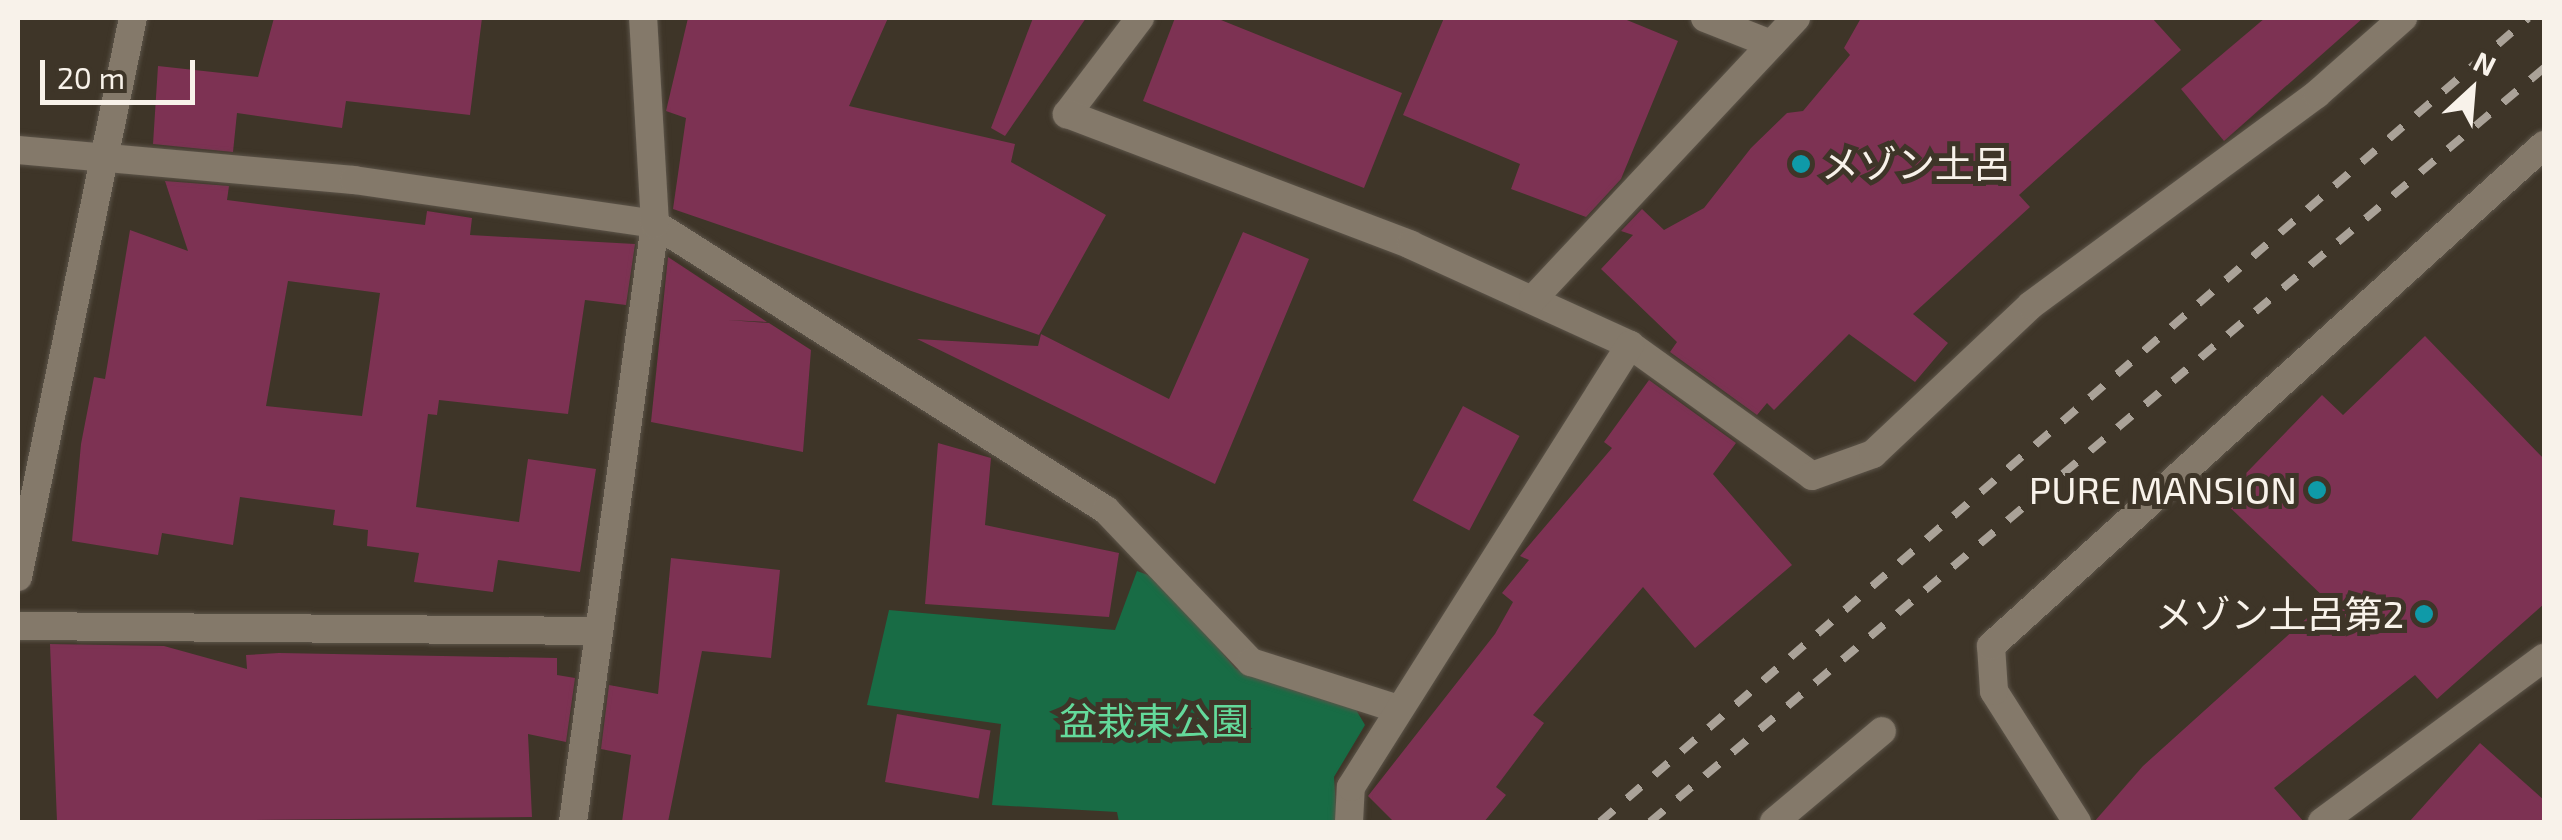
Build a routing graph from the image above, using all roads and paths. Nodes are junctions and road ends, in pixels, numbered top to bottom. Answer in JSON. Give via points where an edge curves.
{"nodes":[{"id":1,"x":133,"y":18,"type":"edge"},
{"id":2,"x":643,"y":18,"type":"edge"},
{"id":3,"x":1140,"y":18,"type":"edge"},
{"id":4,"x":1705,"y":18,"type":"edge"},
{"id":5,"x":1796,"y":18,"type":"edge"},
{"id":6,"x":2404,"y":18,"type":"edge"},
{"id":7,"x":1770,"y":44,"type":"junction"},
{"id":8,"x":2544,"y":144,"type":"edge"},
{"id":9,"x":18,"y":150,"type":"edge"},
{"id":10,"x":102,"y":157,"type":"junction"},
{"id":11,"x":656,"y":224,"type":"junction"},
{"id":12,"x":1533,"y":300,"type":"junction"},
{"id":13,"x":1630,"y":345,"type":"junction"},
{"id":14,"x":18,"y":577,"type":"edge"},
{"id":15,"x":18,"y":626,"type":"edge"},
{"id":16,"x":598,"y":631,"type":"junction"},
{"id":17,"x":2544,"y":658,"type":"edge"},
{"id":18,"x":1398,"y":709,"type":"junction"},
{"id":19,"x":1882,"y":731,"type":"dead end"},
{"id":20,"x":1784,"y":820,"type":"edge"},
{"id":21,"x":572,"y":822,"type":"edge"},
{"id":22,"x":1350,"y":822,"type":"edge"},
{"id":23,"x":2078,"y":822,"type":"edge"},
{"id":24,"x":2323,"y":822,"type":"edge"}],
"edges":[{"from":1,"to":10,"type":"street"},
{"from":2,"to":11,"type":"street"},
{"from":3,"to":12,"type":"street","via":[[1067,114]]},
{"from":4,"to":7,"type":"street"},
{"from":5,"to":7,"type":"street"},
{"from":6,"to":13,"type":"street","via":[[2317,94],[2031,305],[1874,454],[1812,476]]},
{"from":7,"to":12,"type":"street"},
{"from":8,"to":23,"type":"street","via":[[1991,646],[1994,691]]},
{"from":9,"to":10,"type":"street"},
{"from":10,"to":11,"type":"street","via":[[354,180]]},
{"from":10,"to":14,"type":"street"},
{"from":11,"to":16,"type":"street"},
{"from":11,"to":18,"type":"street","via":[[1106,510],[1251,662]]},
{"from":12,"to":13,"type":"street"},
{"from":13,"to":18,"type":"street"},
{"from":15,"to":16,"type":"street"},
{"from":16,"to":21,"type":"street"},
{"from":17,"to":24,"type":"street"},
{"from":18,"to":22,"type":"street","via":[[1351,787]]},
{"from":19,"to":20,"type":"street"}]}
